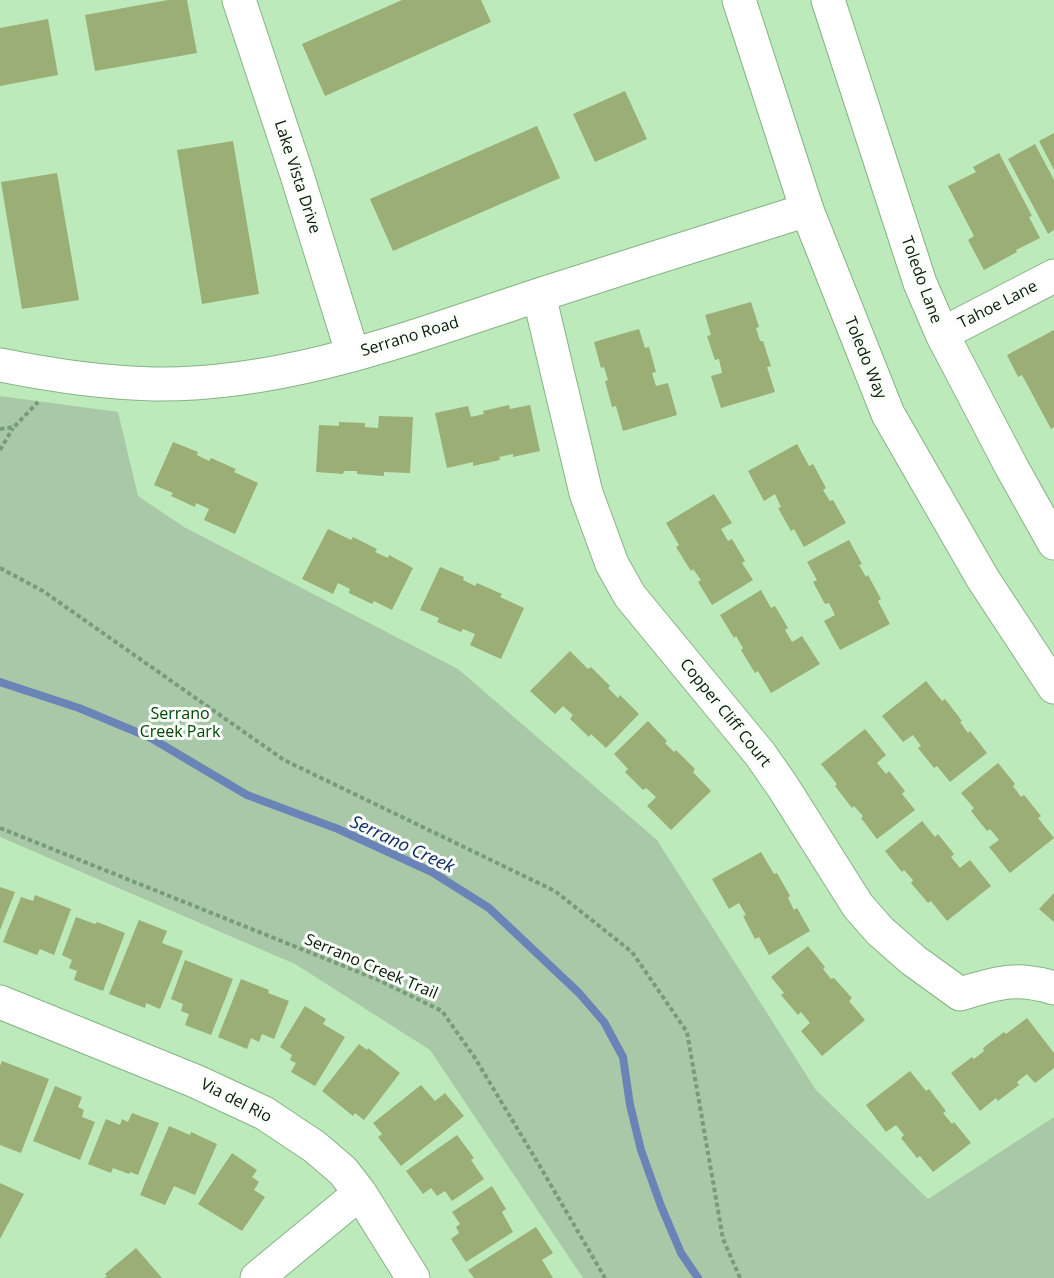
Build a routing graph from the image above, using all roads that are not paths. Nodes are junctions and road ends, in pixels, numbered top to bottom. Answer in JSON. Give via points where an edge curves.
{"nodes":[{"id":1,"x":238,"y":0,"type":"edge"},
{"id":2,"x":739,"y":0,"type":"edge"},
{"id":3,"x":828,"y":0,"type":"edge"},
{"id":4,"x":807,"y":210,"type":"junction"},
{"id":5,"x":1054,"y":276,"type":"edge"},
{"id":6,"x":539,"y":295,"type":"junction"},
{"id":7,"x":942,"y":334,"type":"junction"},
{"id":8,"x":353,"y":355,"type":"junction"},
{"id":9,"x":0,"y":365,"type":"edge"},
{"id":10,"x":1054,"y":543,"type":"edge"},
{"id":11,"x":1054,"y":687,"type":"edge"},
{"id":12,"x":1054,"y":988,"type":"edge"},
{"id":13,"x":0,"y":1002,"type":"edge"},
{"id":14,"x":360,"y":1193,"type":"junction"},
{"id":15,"x":257,"y":1278,"type":"edge"},
{"id":16,"x":413,"y":1278,"type":"edge"}],
"edges":[{"from":1,"to":8,"type":"street","name":"Lake Vista Drive"},
{"from":2,"to":4,"type":"street","name":"Toledo Way"},
{"from":3,"to":7,"type":"street","name":"Toledo Lane","via":[[920,283]]},
{"from":4,"to":6,"type":"street","name":"Serrano Road"},
{"from":4,"to":11,"type":"street","name":"Toledo Way","via":[[888,414],[983,579]]},
{"from":5,"to":7,"type":"street","name":"Tahoe Lane"},
{"from":6,"to":8,"type":"street","name":"Serrano Road","via":[[391,346]]},
{"from":6,"to":12,"type":"street","name":"Copper Cliff Court","via":[[586,493],[612,564],[630,596],[760,754],[858,906],[879,931],[960,994],[1017,980]]},
{"from":7,"to":10,"type":"street","name":"Toledo Lane"},
{"from":8,"to":9,"type":"street","name":"Serrano Road","via":[[293,370],[154,384],[94,381]]},
{"from":13,"to":14,"type":"street","name":"Via del Rio","via":[[264,1113],[315,1147],[343,1171]]},
{"from":14,"to":15,"type":"street"},
{"from":14,"to":16,"type":"street","name":"Via del Rio"}]}
